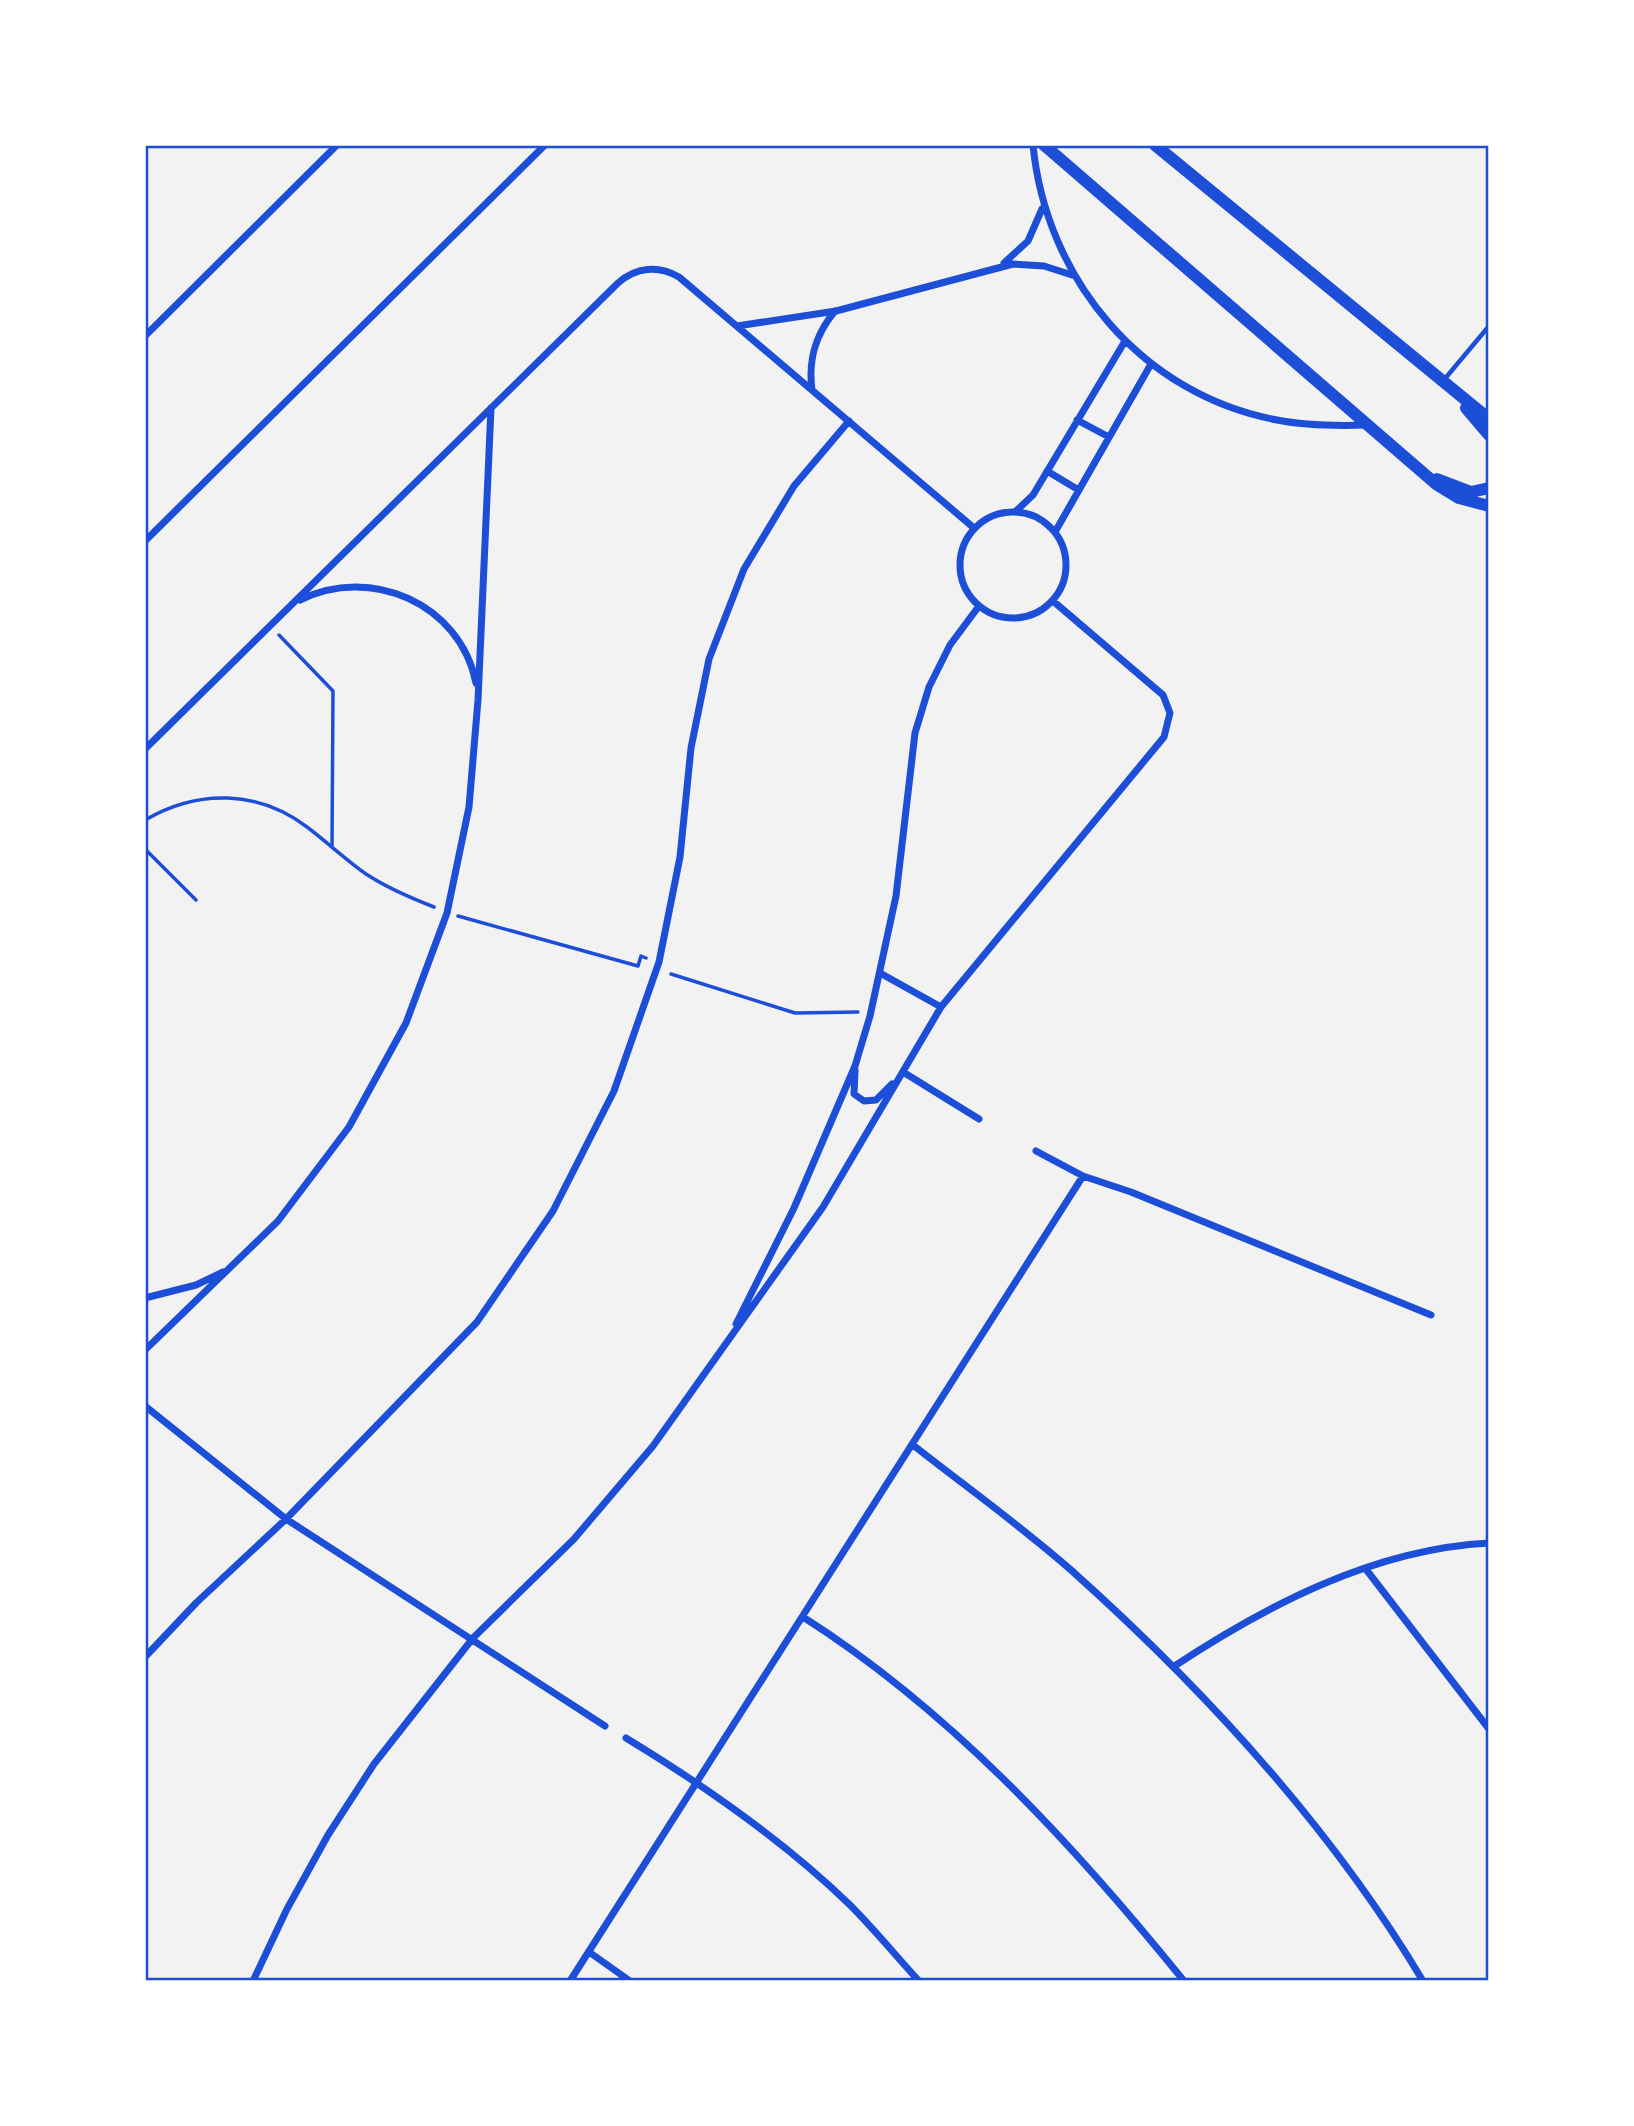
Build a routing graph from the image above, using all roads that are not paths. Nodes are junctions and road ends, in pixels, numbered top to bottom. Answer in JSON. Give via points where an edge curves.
{"nodes":[{"id":1,"x":337,"y":145,"type":"edge"},
{"id":2,"x":545,"y":145,"type":"edge"},
{"id":3,"x":1033,"y":145,"type":"edge"},
{"id":4,"x":1045,"y":145,"type":"edge"},
{"id":5,"x":1155,"y":145,"type":"edge"},
{"id":6,"x":1043,"y":205,"type":"junction"},
{"id":7,"x":997,"y":267,"type":"junction"},
{"id":8,"x":1073,"y":275,"type":"junction"},
{"id":9,"x":836,"y":311,"type":"junction"},
{"id":10,"x":737,"y":326,"type":"junction"},
{"id":11,"x":1489,"y":326,"type":"edge"},
{"id":12,"x":145,"y":335,"type":"edge"},
{"id":13,"x":1125,"y":341,"type":"junction"},
{"id":14,"x":1151,"y":364,"type":"junction"},
{"id":15,"x":1443,"y":382,"type":"junction"},
{"id":16,"x":812,"y":390,"type":"junction"},
{"id":17,"x":491,"y":408,"type":"junction"},
{"id":18,"x":1489,"y":419,"type":"edge"},
{"id":19,"x":1077,"y":420,"type":"junction"},
{"id":20,"x":849,"y":421,"type":"junction"},
{"id":21,"x":1368,"y":425,"type":"junction"},
{"id":22,"x":1489,"y":435,"type":"edge"},
{"id":23,"x":1107,"y":436,"type":"junction"},
{"id":24,"x":1047,"y":471,"type":"junction"},
{"id":25,"x":1424,"y":473,"type":"junction"},
{"id":26,"x":1489,"y":488,"type":"edge"},
{"id":27,"x":1077,"y":489,"type":"junction"},
{"id":28,"x":1489,"y":506,"type":"edge"},
{"id":29,"x":1015,"y":512,"type":"junction"},
{"id":30,"x":974,"y":528,"type":"junction"},
{"id":31,"x":1055,"y":532,"type":"junction"},
{"id":32,"x":145,"y":541,"type":"edge"},
{"id":33,"x":1053,"y":601,"type":"junction"},
{"id":34,"x":293,"y":604,"type":"junction"},
{"id":35,"x":979,"y":606,"type":"junction"},
{"id":36,"x":478,"y":700,"type":"junction"},
{"id":37,"x":146,"y":748,"type":"edge"},
{"id":38,"x":880,"y":973,"type":"junction"},
{"id":39,"x":941,"y":1007,"type":"junction"},
{"id":40,"x":855,"y":1066,"type":"junction"},
{"id":41,"x":903,"y":1072,"type":"junction"},
{"id":42,"x":979,"y":1119,"type":"dead end"},
{"id":43,"x":1036,"y":1151,"type":"dead end"},
{"id":44,"x":1083,"y":1176,"type":"junction"},
{"id":45,"x":229,"y":1268,"type":"junction"},
{"id":46,"x":145,"y":1298,"type":"edge"},
{"id":47,"x":1430,"y":1315,"type":"dead end"},
{"id":48,"x":725,"y":1347,"type":"junction"},
{"id":49,"x":145,"y":1350,"type":"edge"},
{"id":50,"x":145,"y":1406,"type":"edge"},
{"id":51,"x":913,"y":1445,"type":"junction"},
{"id":52,"x":286,"y":1519,"type":"junction"},
{"id":53,"x":1489,"y":1543,"type":"edge"},
{"id":54,"x":1365,"y":1569,"type":"junction"},
{"id":55,"x":803,"y":1617,"type":"junction"},
{"id":56,"x":473,"y":1638,"type":"junction"},
{"id":57,"x":145,"y":1657,"type":"edge"},
{"id":58,"x":1173,"y":1667,"type":"junction"},
{"id":59,"x":605,"y":1726,"type":"dead end"},
{"id":60,"x":1489,"y":1729,"type":"edge"},
{"id":61,"x":626,"y":1738,"type":"dead end"},
{"id":62,"x":698,"y":1781,"type":"junction"},
{"id":63,"x":589,"y":1952,"type":"junction"},
{"id":64,"x":253,"y":1981,"type":"edge"},
{"id":65,"x":570,"y":1981,"type":"edge"},
{"id":66,"x":630,"y":1981,"type":"edge"},
{"id":67,"x":919,"y":1981,"type":"edge"},
{"id":68,"x":1184,"y":1981,"type":"edge"},
{"id":69,"x":1423,"y":1981,"type":"edge"}],
"edges":[{"from":1,"to":12,"type":"street"},
{"from":2,"to":32,"type":"street"},
{"from":3,"to":6,"type":"street"},
{"from":4,"to":21,"type":"main road"},
{"from":5,"to":15,"type":"main road"},
{"from":6,"to":7,"type":"street","via":[[1028,242]]},
{"from":6,"to":8,"type":"street"},
{"from":7,"to":8,"type":"street","via":[[1036,264]]},
{"from":7,"to":9,"type":"street"},
{"from":8,"to":13,"type":"street"},
{"from":9,"to":10,"type":"street"},
{"from":9,"to":16,"type":"street","via":[[814,348]]},
{"from":10,"to":16,"type":"street"},
{"from":10,"to":17,"type":"street","via":[[679,276],[647,269],[631,274]]},
{"from":11,"to":15,"type":"lane"},
{"from":13,"to":14,"type":"street"},
{"from":13,"to":19,"type":"street"},
{"from":14,"to":21,"type":"street","via":[[1190,389],[1243,411],[1322,426]]},
{"from":14,"to":23,"type":"street"},
{"from":15,"to":18,"type":"main road"},
{"from":15,"to":22,"type":"main road"},
{"from":16,"to":20,"type":"street"},
{"from":17,"to":34,"type":"street"},
{"from":17,"to":36,"type":"street"},
{"from":19,"to":23,"type":"street"},
{"from":19,"to":24,"type":"street"},
{"from":20,"to":30,"type":"street"},
{"from":20,"to":52,"type":"street","via":[[794,486],[744,569],[709,659],[691,748],[680,857],[659,962],[614,1091],[554,1211],[477,1322]]},
{"from":21,"to":25,"type":"main road"},
{"from":23,"to":27,"type":"street"},
{"from":24,"to":27,"type":"street"},
{"from":24,"to":29,"type":"street","via":[[1033,495]]},
{"from":25,"to":26,"type":"main road","via":[[1471,492]]},
{"from":25,"to":28,"type":"main road","via":[[1459,498]]},
{"from":27,"to":31,"type":"street"},
{"from":29,"to":30,"type":"street","via":[[993,516]]},
{"from":29,"to":31,"type":"street","via":[[1030,514]]},
{"from":30,"to":35,"type":"street","via":[[965,540],[959,568],[962,583]]},
{"from":31,"to":33,"type":"street","via":[[1066,559],[1066,574]]},
{"from":33,"to":35,"type":"street","via":[[1025,617],[1009,618]]},
{"from":33,"to":39,"type":"street","via":[[1159,690],[1170,713],[1164,737]]},
{"from":34,"to":36,"type":"street","via":[[332,588],[352,586],[373,587],[413,600],[431,611],[459,641],[475,679]]},
{"from":34,"to":37,"type":"street"},
{"from":35,"to":38,"type":"street","via":[[950,645],[929,687],[915,733],[896,896]]},
{"from":36,"to":45,"type":"street","via":[[469,807],[447,912],[406,1023],[349,1127],[278,1221]]},
{"from":38,"to":39,"type":"street"},
{"from":38,"to":40,"type":"street"},
{"from":39,"to":41,"type":"street"},
{"from":40,"to":41,"type":"street","via":[[854,1094],[864,1101],[881,1097]]},
{"from":40,"to":48,"type":"street","via":[[794,1208]]},
{"from":41,"to":42,"type":"street"},
{"from":41,"to":48,"type":"street","via":[[823,1207]]},
{"from":43,"to":44,"type":"street"},
{"from":44,"to":47,"type":"street"},
{"from":44,"to":51,"type":"street"},
{"from":45,"to":46,"type":"street","via":[[196,1285]]},
{"from":45,"to":49,"type":"street"},
{"from":48,"to":56,"type":"street","via":[[653,1446],[574,1539]]},
{"from":50,"to":52,"type":"street"},
{"from":51,"to":55,"type":"street"},
{"from":51,"to":58,"type":"street","via":[[1070,1569]]},
{"from":52,"to":56,"type":"street"},
{"from":52,"to":57,"type":"street","via":[[195,1603]]},
{"from":53,"to":54,"type":"street","via":[[1450,1545]]},
{"from":54,"to":58,"type":"street","via":[[1294,1595]]},
{"from":54,"to":60,"type":"street"},
{"from":55,"to":62,"type":"street"},
{"from":55,"to":68,"type":"street","via":[[959,1736],[1089,1867]]},
{"from":56,"to":59,"type":"street"},
{"from":56,"to":64,"type":"street","via":[[374,1764],[287,1909]]},
{"from":58,"to":69,"type":"street","via":[[1313,1822]]},
{"from":61,"to":62,"type":"street"},
{"from":62,"to":63,"type":"street"},
{"from":62,"to":67,"type":"street","via":[[849,1905]]},
{"from":63,"to":65,"type":"street"},
{"from":63,"to":66,"type":"street"}]}
